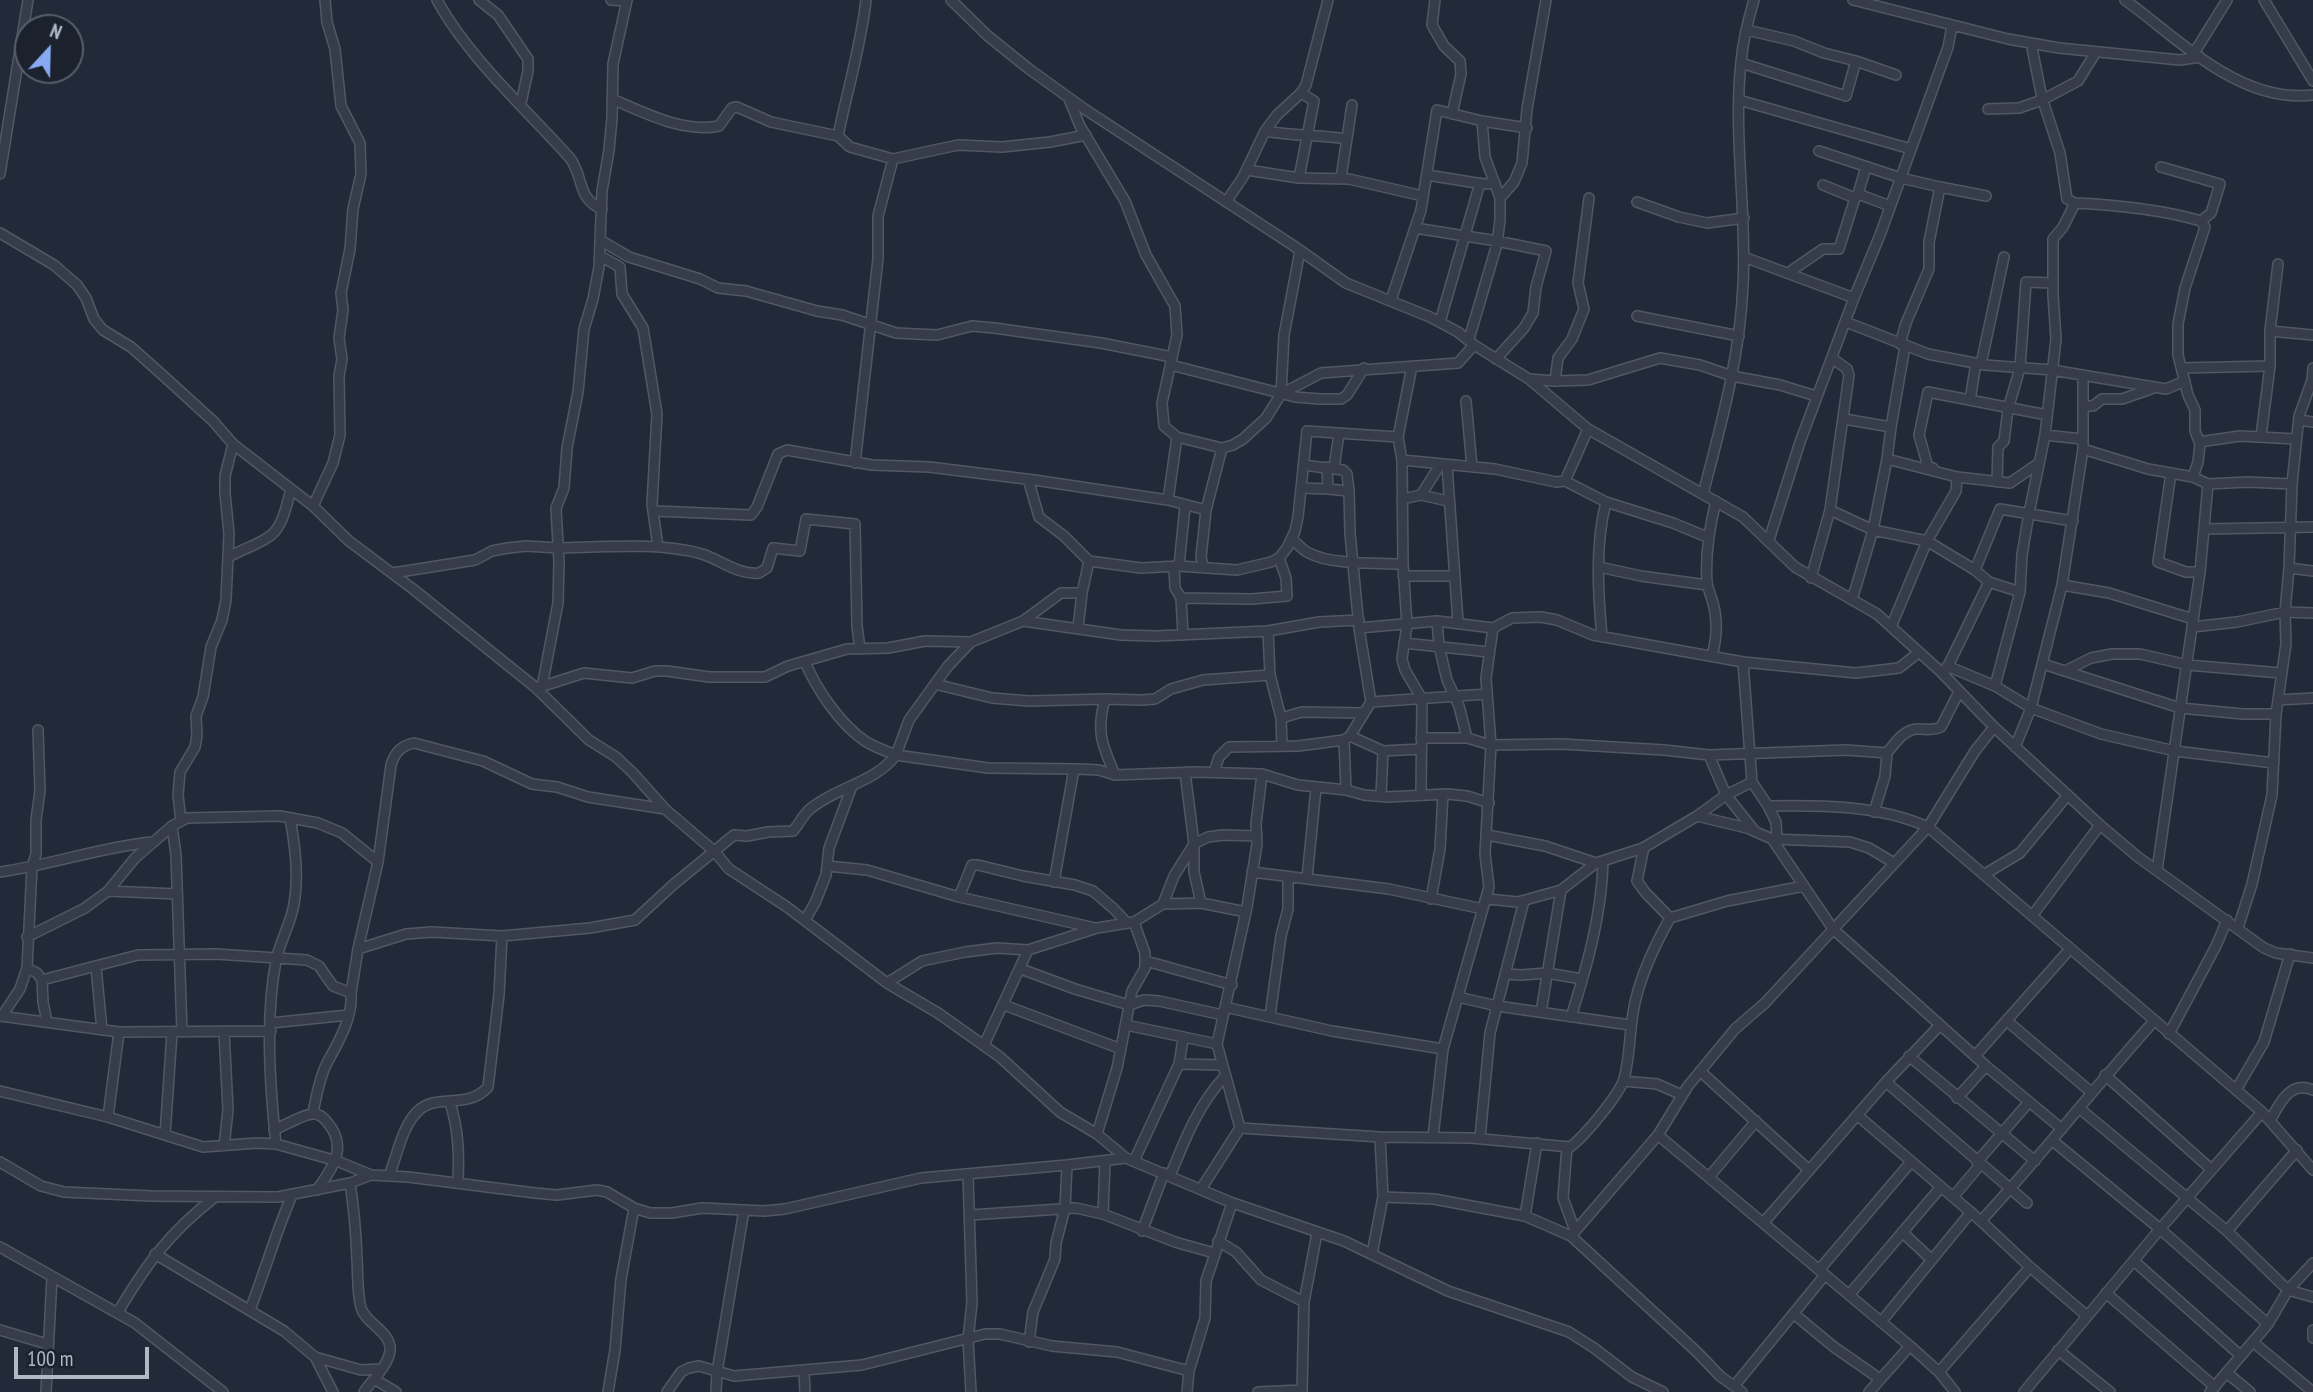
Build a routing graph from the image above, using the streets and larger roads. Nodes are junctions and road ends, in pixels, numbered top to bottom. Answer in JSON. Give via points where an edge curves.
{"nodes":[{"id":1,"x":28,"y":0,"type":"edge"},
{"id":2,"x":325,"y":0,"type":"edge"},
{"id":3,"x":437,"y":0,"type":"edge"},
{"id":4,"x":479,"y":0,"type":"edge"},
{"id":5,"x":611,"y":0,"type":"edge"},
{"id":6,"x":866,"y":0,"type":"edge"},
{"id":7,"x":951,"y":0,"type":"edge"},
{"id":8,"x":1328,"y":0,"type":"edge"},
{"id":9,"x":1435,"y":0,"type":"edge"},
{"id":10,"x":1546,"y":0,"type":"edge"},
{"id":11,"x":1754,"y":0,"type":"edge"},
{"id":12,"x":1853,"y":0,"type":"edge"},
{"id":13,"x":2125,"y":0,"type":"edge"},
{"id":14,"x":2227,"y":0,"type":"edge"},
{"id":15,"x":2264,"y":0,"type":"edge"},
{"id":16,"x":627,"y":1,"type":"edge"},
{"id":17,"x":1952,"y":26,"type":"junction"},
{"id":18,"x":1747,"y":30,"type":"junction"},
{"id":19,"x":2031,"y":43,"type":"junction"},
{"id":20,"x":2096,"y":52,"type":"junction"},
{"id":21,"x":2197,"y":55,"type":"junction"},
{"id":22,"x":1856,"y":61,"type":"junction"},
{"id":23,"x":1741,"y":63,"type":"junction"},
{"id":24,"x":1896,"y":75,"type":"dead end"},
{"id":25,"x":2313,"y":81,"type":"edge"},
{"id":26,"x":1301,"y":93,"type":"junction"},
{"id":27,"x":2313,"y":95,"type":"edge"},
{"id":28,"x":1068,"y":97,"type":"junction"},
{"id":29,"x":612,"y":99,"type":"junction"},
{"id":30,"x":1739,"y":100,"type":"junction"},
{"id":31,"x":2042,"y":100,"type":"junction"},
{"id":32,"x":521,"y":103,"type":"junction"},
{"id":33,"x":1352,"y":105,"type":"dead end"},
{"id":34,"x":1988,"y":109,"type":"dead end"},
{"id":35,"x":1452,"y":114,"type":"junction"},
{"id":36,"x":1482,"y":121,"type":"junction"},
{"id":37,"x":1527,"y":128,"type":"junction"},
{"id":38,"x":1265,"y":131,"type":"junction"},
{"id":39,"x":1307,"y":134,"type":"junction"},
{"id":40,"x":1086,"y":135,"type":"junction"},
{"id":41,"x":838,"y":136,"type":"junction"},
{"id":42,"x":1347,"y":139,"type":"junction"},
{"id":43,"x":1911,"y":149,"type":"junction"},
{"id":44,"x":1819,"y":151,"type":"dead end"},
{"id":45,"x":893,"y":159,"type":"junction"},
{"id":46,"x":1866,"y":167,"type":"junction"},
{"id":47,"x":2161,"y":167,"type":"dead end"},
{"id":48,"x":1247,"y":170,"type":"junction"},
{"id":49,"x":0,"y":174,"type":"edge"},
{"id":50,"x":1427,"y":175,"type":"junction"},
{"id":51,"x":1299,"y":178,"type":"junction"},
{"id":52,"x":1340,"y":178,"type":"junction"},
{"id":53,"x":1901,"y":178,"type":"junction"},
{"id":54,"x":1480,"y":183,"type":"junction"},
{"id":55,"x":1495,"y":183,"type":"junction"},
{"id":56,"x":1822,"y":185,"type":"dead end"},
{"id":57,"x":1940,"y":187,"type":"junction"},
{"id":58,"x":1423,"y":196,"type":"junction"},
{"id":59,"x":1857,"y":196,"type":"junction"},
{"id":60,"x":1986,"y":196,"type":"dead end"},
{"id":61,"x":1500,"y":198,"type":"junction"},
{"id":62,"x":1588,"y":198,"type":"dead end"},
{"id":63,"x":1226,"y":202,"type":"junction"},
{"id":64,"x":1637,"y":202,"type":"dead end"},
{"id":65,"x":2075,"y":203,"type":"junction"},
{"id":66,"x":1890,"y":206,"type":"junction"},
{"id":67,"x":602,"y":209,"type":"junction"},
{"id":68,"x":1744,"y":218,"type":"junction"},
{"id":69,"x":2201,"y":220,"type":"junction"},
{"id":70,"x":1415,"y":228,"type":"junction"},
{"id":71,"x":0,"y":233,"type":"edge"},
{"id":72,"x":1465,"y":237,"type":"junction"},
{"id":73,"x":600,"y":240,"type":"junction"},
{"id":74,"x":1497,"y":240,"type":"junction"},
{"id":75,"x":1300,"y":251,"type":"junction"},
{"id":76,"x":600,"y":256,"type":"junction"},
{"id":77,"x":629,"y":257,"type":"junction"},
{"id":78,"x":1744,"y":257,"type":"junction"},
{"id":79,"x":2004,"y":257,"type":"dead end"},
{"id":80,"x":2278,"y":264,"type":"dead end"},
{"id":81,"x":620,"y":267,"type":"junction"},
{"id":82,"x":1788,"y":273,"type":"junction"},
{"id":83,"x":2053,"y":283,"type":"junction"},
{"id":84,"x":1854,"y":298,"type":"junction"},
{"id":85,"x":1391,"y":300,"type":"junction"},
{"id":86,"x":1637,"y":316,"type":"dead end"},
{"id":87,"x":1440,"y":322,"type":"junction"},
{"id":88,"x":1846,"y":322,"type":"junction"},
{"id":89,"x":872,"y":325,"type":"junction"},
{"id":90,"x":2270,"y":331,"type":"junction"},
{"id":91,"x":2313,"y":335,"type":"edge"},
{"id":92,"x":1739,"y":336,"type":"junction"},
{"id":93,"x":1472,"y":342,"type":"junction"},
{"id":94,"x":1903,"y":345,"type":"junction"},
{"id":95,"x":1832,"y":358,"type":"junction"},
{"id":96,"x":1496,"y":359,"type":"junction"},
{"id":97,"x":1172,"y":361,"type":"junction"},
{"id":98,"x":1978,"y":364,"type":"junction"},
{"id":99,"x":1412,"y":366,"type":"junction"},
{"id":100,"x":2270,"y":366,"type":"junction"},
{"id":101,"x":1364,"y":368,"type":"junction"},
{"id":102,"x":2020,"y":368,"type":"junction"},
{"id":103,"x":2182,"y":368,"type":"junction"},
{"id":104,"x":2313,"y":368,"type":"edge"},
{"id":105,"x":2052,"y":370,"type":"junction"},
{"id":106,"x":2083,"y":375,"type":"junction"},
{"id":107,"x":1732,"y":376,"type":"junction"},
{"id":108,"x":1529,"y":379,"type":"junction"},
{"id":109,"x":2313,"y":380,"type":"edge"},
{"id":110,"x":2185,"y":381,"type":"junction"},
{"id":111,"x":1555,"y":382,"type":"junction"},
{"id":112,"x":2152,"y":388,"type":"junction"},
{"id":113,"x":1281,"y":394,"type":"junction"},
{"id":114,"x":1816,"y":396,"type":"junction"},
{"id":115,"x":1970,"y":400,"type":"junction"},
{"id":116,"x":1466,"y":401,"type":"dead end"},
{"id":117,"x":2083,"y":406,"type":"junction"},
{"id":118,"x":2008,"y":409,"type":"junction"},
{"id":119,"x":2047,"y":415,"type":"junction"},
{"id":120,"x":1844,"y":419,"type":"junction"},
{"id":121,"x":2299,"y":420,"type":"junction"},
{"id":122,"x":2313,"y":422,"type":"edge"},
{"id":123,"x":1891,"y":427,"type":"junction"},
{"id":124,"x":1588,"y":429,"type":"junction"},
{"id":125,"x":1339,"y":434,"type":"junction"},
{"id":126,"x":2045,"y":435,"type":"junction"},
{"id":127,"x":2261,"y":436,"type":"junction"},
{"id":128,"x":1177,"y":437,"type":"junction"},
{"id":129,"x":1398,"y":437,"type":"junction"},
{"id":130,"x":2082,"y":439,"type":"junction"},
{"id":131,"x":2296,"y":439,"type":"junction"},
{"id":132,"x":2199,"y":442,"type":"junction"},
{"id":133,"x":233,"y":444,"type":"junction"},
{"id":134,"x":1222,"y":448,"type":"junction"},
{"id":135,"x":2083,"y":449,"type":"junction"},
{"id":136,"x":1887,"y":459,"type":"junction"},
{"id":137,"x":1402,"y":460,"type":"junction"},
{"id":138,"x":2039,"y":463,"type":"junction"},
{"id":139,"x":855,"y":464,"type":"junction"},
{"id":140,"x":1303,"y":465,"type":"junction"},
{"id":141,"x":1444,"y":465,"type":"junction"},
{"id":142,"x":1472,"y":467,"type":"junction"},
{"id":143,"x":1331,"y":468,"type":"junction"},
{"id":144,"x":2171,"y":474,"type":"junction"},
{"id":145,"x":1957,"y":477,"type":"junction"},
{"id":146,"x":2193,"y":477,"type":"junction"},
{"id":147,"x":1028,"y":479,"type":"junction"},
{"id":148,"x":1565,"y":481,"type":"junction"},
{"id":149,"x":1997,"y":482,"type":"junction"},
{"id":150,"x":2208,"y":484,"type":"junction"},
{"id":151,"x":2291,"y":484,"type":"junction"},
{"id":152,"x":1301,"y":488,"type":"junction"},
{"id":153,"x":291,"y":489,"type":"junction"},
{"id":154,"x":1328,"y":489,"type":"junction"},
{"id":155,"x":1349,"y":491,"type":"junction"},
{"id":156,"x":1703,"y":494,"type":"junction"},
{"id":157,"x":1421,"y":495,"type":"junction"},
{"id":158,"x":1402,"y":499,"type":"junction"},
{"id":159,"x":1168,"y":500,"type":"junction"},
{"id":160,"x":1448,"y":501,"type":"junction"},
{"id":161,"x":1716,"y":501,"type":"junction"},
{"id":162,"x":1606,"y":502,"type":"junction"},
{"id":163,"x":313,"y":506,"type":"junction"},
{"id":164,"x":1185,"y":506,"type":"junction"},
{"id":165,"x":1206,"y":510,"type":"junction"},
{"id":166,"x":1830,"y":510,"type":"junction"},
{"id":167,"x":655,"y":512,"type":"junction"},
{"id":168,"x":2029,"y":513,"type":"junction"},
{"id":169,"x":2073,"y":521,"type":"junction"},
{"id":170,"x":2313,"y":527,"type":"edge"},
{"id":171,"x":2290,"y":528,"type":"junction"},
{"id":172,"x":2205,"y":529,"type":"junction"},
{"id":173,"x":1873,"y":530,"type":"junction"},
{"id":174,"x":1707,"y":537,"type":"junction"},
{"id":175,"x":1292,"y":539,"type":"junction"},
{"id":176,"x":1769,"y":540,"type":"junction"},
{"id":177,"x":1927,"y":541,"type":"junction"},
{"id":178,"x":658,"y":547,"type":"junction"},
{"id":179,"x":559,"y":548,"type":"junction"},
{"id":180,"x":229,"y":557,"type":"junction"},
{"id":181,"x":1279,"y":558,"type":"junction"},
{"id":182,"x":1089,"y":561,"type":"junction"},
{"id":183,"x":1354,"y":562,"type":"junction"},
{"id":184,"x":1402,"y":564,"type":"junction"},
{"id":185,"x":1177,"y":566,"type":"junction"},
{"id":186,"x":1203,"y":566,"type":"junction"},
{"id":187,"x":1600,"y":567,"type":"junction"},
{"id":188,"x":2289,"y":568,"type":"junction"},
{"id":189,"x":1975,"y":570,"type":"junction"},
{"id":190,"x":2313,"y":571,"type":"edge"},
{"id":191,"x":2200,"y":572,"type":"junction"},
{"id":192,"x":393,"y":573,"type":"junction"},
{"id":193,"x":1404,"y":576,"type":"junction"},
{"id":194,"x":1455,"y":576,"type":"junction"},
{"id":195,"x":1811,"y":578,"type":"junction"},
{"id":196,"x":1989,"y":582,"type":"junction"},
{"id":197,"x":1707,"y":585,"type":"junction"},
{"id":198,"x":2062,"y":585,"type":"junction"},
{"id":199,"x":2020,"y":592,"type":"junction"},
{"id":200,"x":1082,"y":593,"type":"junction"},
{"id":201,"x":1181,"y":598,"type":"junction"},
{"id":202,"x":1852,"y":600,"type":"junction"},
{"id":203,"x":2284,"y":612,"type":"junction"},
{"id":204,"x":2313,"y":613,"type":"edge"},
{"id":205,"x":1023,"y":621,"type":"junction"},
{"id":206,"x":1437,"y":621,"type":"junction"},
{"id":207,"x":1458,"y":622,"type":"junction"},
{"id":208,"x":2192,"y":623,"type":"junction"},
{"id":209,"x":1359,"y":624,"type":"junction"},
{"id":210,"x":1407,"y":625,"type":"junction"},
{"id":211,"x":1891,"y":627,"type":"junction"},
{"id":212,"x":1078,"y":628,"type":"junction"},
{"id":213,"x":1493,"y":628,"type":"junction"},
{"id":214,"x":1268,"y":631,"type":"junction"},
{"id":215,"x":1183,"y":635,"type":"junction"},
{"id":216,"x":1602,"y":637,"type":"junction"},
{"id":217,"x":971,"y":642,"type":"junction"},
{"id":218,"x":1404,"y":643,"type":"junction"},
{"id":219,"x":1439,"y":646,"type":"junction"},
{"id":220,"x":860,"y":649,"type":"junction"},
{"id":221,"x":1489,"y":652,"type":"junction"},
{"id":222,"x":1918,"y":653,"type":"junction"},
{"id":223,"x":1712,"y":656,"type":"junction"},
{"id":224,"x":805,"y":662,"type":"junction"},
{"id":225,"x":1743,"y":662,"type":"junction"},
{"id":226,"x":2043,"y":664,"type":"junction"},
{"id":227,"x":2188,"y":665,"type":"junction"},
{"id":228,"x":2067,"y":670,"type":"junction"},
{"id":229,"x":1945,"y":671,"type":"junction"},
{"id":230,"x":2281,"y":673,"type":"junction"},
{"id":231,"x":1270,"y":675,"type":"junction"},
{"id":232,"x":936,"y":684,"type":"junction"},
{"id":233,"x":1995,"y":686,"type":"junction"},
{"id":234,"x":538,"y":687,"type":"junction"},
{"id":235,"x":1959,"y":692,"type":"junction"},
{"id":236,"x":1454,"y":695,"type":"junction"},
{"id":237,"x":1487,"y":695,"type":"junction"},
{"id":238,"x":2313,"y":698,"type":"edge"},
{"id":239,"x":1105,"y":699,"type":"junction"},
{"id":240,"x":1422,"y":699,"type":"junction"},
{"id":241,"x":2278,"y":700,"type":"junction"},
{"id":242,"x":1370,"y":702,"type":"junction"},
{"id":243,"x":2031,"y":708,"type":"junction"},
{"id":244,"x":2180,"y":708,"type":"junction"},
{"id":245,"x":1363,"y":713,"type":"junction"},
{"id":246,"x":2276,"y":714,"type":"junction"},
{"id":247,"x":1281,"y":718,"type":"junction"},
{"id":248,"x":1994,"y":727,"type":"junction"},
{"id":249,"x":38,"y":730,"type":"dead end"},
{"id":250,"x":1347,"y":738,"type":"junction"},
{"id":251,"x":1421,"y":738,"type":"junction"},
{"id":252,"x":1467,"y":738,"type":"junction"},
{"id":253,"x":1282,"y":745,"type":"junction"},
{"id":254,"x":1491,"y":745,"type":"junction"},
{"id":255,"x":2015,"y":747,"type":"junction"},
{"id":256,"x":1421,"y":749,"type":"junction"},
{"id":257,"x":1383,"y":751,"type":"junction"},
{"id":258,"x":2175,"y":751,"type":"junction"},
{"id":259,"x":1886,"y":753,"type":"junction"},
{"id":260,"x":896,"y":755,"type":"junction"},
{"id":261,"x":1709,"y":755,"type":"junction"},
{"id":262,"x":1748,"y":755,"type":"junction"},
{"id":263,"x":2274,"y":763,"type":"junction"},
{"id":264,"x":1074,"y":769,"type":"junction"},
{"id":265,"x":1185,"y":772,"type":"junction"},
{"id":266,"x":1214,"y":772,"type":"junction"},
{"id":267,"x":1262,"y":774,"type":"junction"},
{"id":268,"x":1115,"y":775,"type":"junction"},
{"id":269,"x":1752,"y":782,"type":"junction"},
{"id":270,"x":852,"y":786,"type":"junction"},
{"id":271,"x":1316,"y":788,"type":"junction"},
{"id":272,"x":1346,"y":790,"type":"junction"},
{"id":273,"x":1421,"y":794,"type":"junction"},
{"id":274,"x":1443,"y":794,"type":"junction"},
{"id":275,"x":1726,"y":795,"type":"junction"},
{"id":276,"x":1381,"y":796,"type":"junction"},
{"id":277,"x":2067,"y":796,"type":"junction"},
{"id":278,"x":1489,"y":803,"type":"junction"},
{"id":279,"x":1768,"y":806,"type":"junction"},
{"id":280,"x":665,"y":809,"type":"junction"},
{"id":281,"x":1874,"y":811,"type":"junction"},
{"id":282,"x":1696,"y":816,"type":"junction"},
{"id":283,"x":290,"y":818,"type":"junction"},
{"id":284,"x":181,"y":821,"type":"junction"},
{"id":285,"x":2100,"y":825,"type":"junction"},
{"id":286,"x":172,"y":826,"type":"junction"},
{"id":287,"x":1928,"y":827,"type":"junction"},
{"id":288,"x":1756,"y":832,"type":"junction"},
{"id":289,"x":1487,"y":835,"type":"junction"},
{"id":290,"x":1257,"y":836,"type":"junction"},
{"id":291,"x":1775,"y":840,"type":"junction"},
{"id":292,"x":154,"y":842,"type":"junction"},
{"id":293,"x":1194,"y":844,"type":"junction"},
{"id":294,"x":1644,"y":847,"type":"junction"},
{"id":295,"x":714,"y":851,"type":"junction"},
{"id":296,"x":378,"y":862,"type":"junction"},
{"id":297,"x":1599,"y":862,"type":"junction"},
{"id":298,"x":1894,"y":863,"type":"junction"},
{"id":299,"x":828,"y":866,"type":"junction"},
{"id":300,"x":32,"y":867,"type":"junction"},
{"id":301,"x":2157,"y":870,"type":"junction"},
{"id":302,"x":0,"y":872,"type":"edge"},
{"id":303,"x":1252,"y":872,"type":"junction"},
{"id":304,"x":1985,"y":874,"type":"junction"},
{"id":305,"x":1288,"y":877,"type":"junction"},
{"id":306,"x":1307,"y":878,"type":"junction"},
{"id":307,"x":1054,"y":882,"type":"junction"},
{"id":308,"x":1804,"y":886,"type":"junction"},
{"id":309,"x":1561,"y":890,"type":"junction"},
{"id":310,"x":108,"y":891,"type":"junction"},
{"id":311,"x":177,"y":894,"type":"junction"},
{"id":312,"x":959,"y":897,"type":"junction"},
{"id":313,"x":1431,"y":899,"type":"junction"},
{"id":314,"x":1488,"y":899,"type":"junction"},
{"id":315,"x":1524,"y":901,"type":"junction"},
{"id":316,"x":1201,"y":903,"type":"junction"},
{"id":317,"x":1163,"y":904,"type":"junction"},
{"id":318,"x":1483,"y":909,"type":"junction"},
{"id":319,"x":1246,"y":912,"type":"junction"},
{"id":320,"x":2032,"y":916,"type":"junction"},
{"id":321,"x":1670,"y":918,"type":"junction"},
{"id":322,"x":805,"y":920,"type":"junction"},
{"id":323,"x":2227,"y":920,"type":"junction"},
{"id":324,"x":1130,"y":923,"type":"junction"},
{"id":325,"x":1097,"y":928,"type":"junction"},
{"id":326,"x":2238,"y":928,"type":"junction"},
{"id":327,"x":1833,"y":929,"type":"junction"},
{"id":328,"x":502,"y":936,"type":"junction"},
{"id":329,"x":27,"y":937,"type":"junction"},
{"id":330,"x":358,"y":949,"type":"junction"},
{"id":331,"x":2070,"y":949,"type":"junction"},
{"id":332,"x":1028,"y":950,"type":"junction"},
{"id":333,"x":177,"y":953,"type":"junction"},
{"id":334,"x":2290,"y":954,"type":"junction"},
{"id":335,"x":276,"y":958,"type":"junction"},
{"id":336,"x":2313,"y":958,"type":"edge"},
{"id":337,"x":1146,"y":961,"type":"junction"},
{"id":338,"x":96,"y":967,"type":"junction"},
{"id":339,"x":27,"y":968,"type":"junction"},
{"id":340,"x":1021,"y":969,"type":"junction"},
{"id":341,"x":1547,"y":973,"type":"junction"},
{"id":342,"x":1506,"y":974,"type":"junction"},
{"id":343,"x":1583,"y":979,"type":"junction"},
{"id":344,"x":42,"y":980,"type":"junction"},
{"id":345,"x":887,"y":983,"type":"junction"},
{"id":346,"x":1231,"y":985,"type":"junction"},
{"id":347,"x":351,"y":993,"type":"junction"},
{"id":348,"x":1500,"y":995,"type":"junction"},
{"id":349,"x":1458,"y":997,"type":"junction"},
{"id":350,"x":1485,"y":1003,"type":"junction"},
{"id":351,"x":1004,"y":1005,"type":"junction"},
{"id":352,"x":1129,"y":1005,"type":"junction"},
{"id":353,"x":1497,"y":1006,"type":"junction"},
{"id":354,"x":1224,"y":1011,"type":"junction"},
{"id":355,"x":1541,"y":1012,"type":"junction"},
{"id":356,"x":348,"y":1015,"type":"junction"},
{"id":357,"x":1,"y":1016,"type":"edge"},
{"id":358,"x":1270,"y":1016,"type":"junction"},
{"id":359,"x":1571,"y":1017,"type":"junction"},
{"id":360,"x":2007,"y":1021,"type":"junction"},
{"id":361,"x":2154,"y":1021,"type":"junction"},
{"id":362,"x":47,"y":1022,"type":"junction"},
{"id":363,"x":1630,"y":1025,"type":"junction"},
{"id":364,"x":1940,"y":1025,"type":"junction"},
{"id":365,"x":1126,"y":1026,"type":"junction"},
{"id":366,"x":271,"y":1027,"type":"junction"},
{"id":367,"x":102,"y":1030,"type":"junction"},
{"id":368,"x":224,"y":1031,"type":"junction"},
{"id":369,"x":119,"y":1032,"type":"junction"},
{"id":370,"x":177,"y":1032,"type":"junction"},
{"id":371,"x":2169,"y":1034,"type":"junction"},
{"id":372,"x":1183,"y":1039,"type":"junction"},
{"id":373,"x":1217,"y":1044,"type":"junction"},
{"id":374,"x":984,"y":1045,"type":"junction"},
{"id":375,"x":1121,"y":1049,"type":"junction"},
{"id":376,"x":1443,"y":1049,"type":"junction"},
{"id":377,"x":1909,"y":1056,"type":"junction"},
{"id":378,"x":1975,"y":1056,"type":"junction"},
{"id":379,"x":1179,"y":1064,"type":"junction"},
{"id":380,"x":1222,"y":1065,"type":"junction"},
{"id":381,"x":1986,"y":1066,"type":"junction"},
{"id":382,"x":1700,"y":1071,"type":"junction"},
{"id":383,"x":2105,"y":1075,"type":"junction"},
{"id":384,"x":1225,"y":1076,"type":"junction"},
{"id":385,"x":1623,"y":1081,"type":"junction"},
{"id":386,"x":1885,"y":1082,"type":"junction"},
{"id":387,"x":2236,"y":1090,"type":"junction"},
{"id":388,"x":2313,"y":1090,"type":"edge"},
{"id":389,"x":0,"y":1091,"type":"edge"},
{"id":390,"x":2091,"y":1092,"type":"junction"},
{"id":391,"x":1682,"y":1095,"type":"junction"},
{"id":392,"x":1957,"y":1098,"type":"junction"},
{"id":393,"x":2029,"y":1102,"type":"junction"},
{"id":394,"x":450,"y":1103,"type":"junction"},
{"id":395,"x":2079,"y":1108,"type":"junction"},
{"id":396,"x":2262,"y":1112,"type":"junction"},
{"id":397,"x":313,"y":1113,"type":"junction"},
{"id":398,"x":1857,"y":1115,"type":"junction"},
{"id":399,"x":108,"y":1117,"type":"junction"},
{"id":400,"x":1756,"y":1121,"type":"junction"},
{"id":401,"x":2270,"y":1121,"type":"junction"},
{"id":402,"x":1240,"y":1128,"type":"junction"},
{"id":403,"x":2062,"y":1129,"type":"junction"},
{"id":404,"x":274,"y":1130,"type":"junction"},
{"id":405,"x":1097,"y":1134,"type":"junction"},
{"id":406,"x":2000,"y":1134,"type":"junction"},
{"id":407,"x":164,"y":1135,"type":"junction"},
{"id":408,"x":1658,"y":1135,"type":"junction"},
{"id":409,"x":1380,"y":1137,"type":"junction"},
{"id":410,"x":1433,"y":1138,"type":"junction"},
{"id":411,"x":1480,"y":1138,"type":"junction"},
{"id":412,"x":2053,"y":1140,"type":"junction"},
{"id":413,"x":1538,"y":1143,"type":"junction"},
{"id":414,"x":276,"y":1144,"type":"junction"},
{"id":415,"x":224,"y":1146,"type":"junction"},
{"id":416,"x":1567,"y":1147,"type":"junction"},
{"id":417,"x":2297,"y":1150,"type":"junction"},
{"id":418,"x":1130,"y":1159,"type":"junction"},
{"id":419,"x":337,"y":1161,"type":"junction"},
{"id":420,"x":1105,"y":1161,"type":"junction"},
{"id":421,"x":2035,"y":1161,"type":"junction"},
{"id":422,"x":0,"y":1162,"type":"edge"},
{"id":423,"x":1911,"y":1162,"type":"junction"},
{"id":424,"x":1978,"y":1163,"type":"junction"},
{"id":425,"x":1067,"y":1166,"type":"junction"},
{"id":426,"x":2211,"y":1169,"type":"junction"},
{"id":427,"x":1809,"y":1170,"type":"junction"},
{"id":428,"x":2313,"y":1170,"type":"edge"},
{"id":429,"x":968,"y":1174,"type":"junction"},
{"id":430,"x":371,"y":1175,"type":"junction"},
{"id":431,"x":1167,"y":1175,"type":"junction"},
{"id":432,"x":389,"y":1176,"type":"junction"},
{"id":433,"x":1709,"y":1177,"type":"junction"},
{"id":434,"x":350,"y":1183,"type":"junction"},
{"id":435,"x":458,"y":1183,"type":"junction"},
{"id":436,"x":1941,"y":1187,"type":"junction"},
{"id":437,"x":1201,"y":1189,"type":"junction"},
{"id":438,"x":2010,"y":1189,"type":"junction"},
{"id":439,"x":317,"y":1190,"type":"junction"},
{"id":440,"x":292,"y":1195,"type":"junction"},
{"id":441,"x":215,"y":1197,"type":"junction"},
{"id":442,"x":1383,"y":1197,"type":"junction"},
{"id":443,"x":1953,"y":1197,"type":"junction"},
{"id":444,"x":2188,"y":1197,"type":"junction"},
{"id":445,"x":1233,"y":1203,"type":"junction"},
{"id":446,"x":2027,"y":1203,"type":"dead end"},
{"id":447,"x":634,"y":1208,"type":"junction"},
{"id":448,"x":1065,"y":1208,"type":"junction"},
{"id":449,"x":744,"y":1210,"type":"junction"},
{"id":450,"x":1971,"y":1212,"type":"junction"},
{"id":451,"x":1103,"y":1213,"type":"junction"},
{"id":452,"x":970,"y":1215,"type":"junction"},
{"id":453,"x":1525,"y":1216,"type":"junction"},
{"id":454,"x":1981,"y":1221,"type":"junction"},
{"id":455,"x":1764,"y":1222,"type":"junction"},
{"id":456,"x":2160,"y":1229,"type":"junction"},
{"id":457,"x":1142,"y":1231,"type":"junction"},
{"id":458,"x":2227,"y":1231,"type":"junction"},
{"id":459,"x":1902,"y":1232,"type":"junction"},
{"id":460,"x":1317,"y":1233,"type":"junction"},
{"id":461,"x":1573,"y":1234,"type":"junction"},
{"id":462,"x":1218,"y":1241,"type":"junction"},
{"id":463,"x":0,"y":1247,"type":"edge"},
{"id":464,"x":1214,"y":1252,"type":"junction"},
{"id":465,"x":155,"y":1254,"type":"junction"},
{"id":466,"x":1372,"y":1254,"type":"junction"},
{"id":467,"x":1932,"y":1260,"type":"junction"},
{"id":468,"x":2134,"y":1261,"type":"junction"},
{"id":469,"x":2313,"y":1263,"type":"edge"},
{"id":470,"x":2030,"y":1267,"type":"junction"},
{"id":471,"x":1822,"y":1272,"type":"junction"},
{"id":472,"x":52,"y":1277,"type":"junction"},
{"id":473,"x":2288,"y":1290,"type":"junction"},
{"id":474,"x":2106,"y":1293,"type":"junction"},
{"id":475,"x":1849,"y":1295,"type":"junction"},
{"id":476,"x":2313,"y":1297,"type":"edge"},
{"id":477,"x":1304,"y":1302,"type":"junction"},
{"id":478,"x":250,"y":1310,"type":"junction"},
{"id":479,"x":118,"y":1312,"type":"junction"},
{"id":480,"x":1794,"y":1314,"type":"junction"},
{"id":481,"x":2087,"y":1316,"type":"junction"},
{"id":482,"x":1881,"y":1322,"type":"junction"},
{"id":483,"x":2269,"y":1324,"type":"junction"},
{"id":484,"x":0,"y":1330,"type":"edge"},
{"id":485,"x":2313,"y":1330,"type":"edge"},
{"id":486,"x":2313,"y":1338,"type":"edge"},
{"id":487,"x":968,"y":1339,"type":"junction"},
{"id":488,"x":1029,"y":1342,"type":"junction"},
{"id":489,"x":2253,"y":1342,"type":"junction"},
{"id":490,"x":47,"y":1344,"type":"junction"},
{"id":491,"x":1910,"y":1346,"type":"junction"},
{"id":492,"x":2058,"y":1350,"type":"junction"},
{"id":493,"x":2241,"y":1356,"type":"junction"},
{"id":494,"x":315,"y":1357,"type":"junction"},
{"id":495,"x":381,"y":1369,"type":"junction"},
{"id":496,"x":361,"y":1370,"type":"junction"},
{"id":497,"x":804,"y":1371,"type":"junction"},
{"id":498,"x":1189,"y":1371,"type":"junction"},
{"id":499,"x":717,"y":1372,"type":"junction"},
{"id":500,"x":1939,"y":1372,"type":"junction"},
{"id":501,"x":2227,"y":1373,"type":"junction"},
{"id":502,"x":374,"y":1379,"type":"junction"},
{"id":503,"x":1880,"y":1379,"type":"junction"},
{"id":504,"x":1739,"y":1389,"type":"edge"},
{"id":505,"x":2212,"y":1389,"type":"edge"},
{"id":506,"x":718,"y":1390,"type":"edge"},
{"id":507,"x":364,"y":1391,"type":"edge"},
{"id":508,"x":1302,"y":1391,"type":"edge"},
{"id":509,"x":46,"y":1392,"type":"edge"},
{"id":510,"x":223,"y":1392,"type":"edge"},
{"id":511,"x":333,"y":1392,"type":"edge"},
{"id":512,"x":396,"y":1392,"type":"edge"},
{"id":513,"x":608,"y":1392,"type":"edge"},
{"id":514,"x":667,"y":1392,"type":"edge"},
{"id":515,"x":805,"y":1392,"type":"edge"},
{"id":516,"x":971,"y":1392,"type":"edge"},
{"id":517,"x":1187,"y":1392,"type":"edge"},
{"id":518,"x":1258,"y":1392,"type":"edge"},
{"id":519,"x":1662,"y":1392,"type":"edge"},
{"id":520,"x":1869,"y":1392,"type":"edge"},
{"id":521,"x":1955,"y":1392,"type":"edge"},
{"id":522,"x":2024,"y":1392,"type":"edge"},
{"id":523,"x":2110,"y":1392,"type":"edge"},
{"id":524,"x":2250,"y":1392,"type":"edge"},
{"id":525,"x":2313,"y":1392,"type":"edge"}],
"edges":[{"from":1,"to":49,"type":"street"},
{"from":2,"to":163,"type":"street","via":[[341,106],[360,143],[360,174],[341,293],[340,435]]},
{"from":3,"to":32,"type":"street","via":[[464,40]]},
{"from":4,"to":32,"type":"street","via":[[498,15],[528,59]]},
{"from":5,"to":16,"type":"street"},
{"from":6,"to":41,"type":"street"},
{"from":7,"to":28,"type":"street","via":[[1007,53]]},
{"from":8,"to":26,"type":"street"},
{"from":9,"to":35,"type":"street","via":[[1432,25],[1460,61]]},
{"from":10,"to":37,"type":"street"},
{"from":11,"to":18,"type":"street"},
{"from":12,"to":17,"type":"street"},
{"from":13,"to":21,"type":"street"},
{"from":14,"to":21,"type":"street"},
{"from":15,"to":25,"type":"street"},
{"from":16,"to":29,"type":"street","via":[[613,64]]},
{"from":17,"to":19,"type":"street"},
{"from":17,"to":43,"type":"street"},
{"from":18,"to":22,"type":"street"},
{"from":18,"to":23,"type":"street"},
{"from":19,"to":20,"type":"street"},
{"from":19,"to":31,"type":"street"},
{"from":20,"to":21,"type":"street","via":[[2180,60]]},
{"from":20,"to":31,"type":"street","via":[[2078,81]]},
{"from":21,"to":27,"type":"street","via":[[2257,87],[2295,96]]},
{"from":22,"to":23,"type":"street","via":[[1846,96]]},
{"from":22,"to":24,"type":"street"},
{"from":23,"to":30,"type":"street"},
{"from":26,"to":38,"type":"street"},
{"from":26,"to":39,"type":"street","via":[[1314,101]]},
{"from":28,"to":40,"type":"street"},
{"from":28,"to":63,"type":"street"},
{"from":29,"to":41,"type":"street","via":[[692,127],[719,126],[737,107],[771,122]]},
{"from":29,"to":67,"type":"street"},
{"from":30,"to":43,"type":"street"},
{"from":30,"to":68,"type":"street"},
{"from":31,"to":34,"type":"street","via":[[2019,108]]},
{"from":31,"to":65,"type":"street","via":[[2060,153],[2067,199]]},
{"from":32,"to":67,"type":"street","via":[[572,160],[586,199]]},
{"from":33,"to":42,"type":"street"},
{"from":35,"to":36,"type":"street"},
{"from":35,"to":50,"type":"street","via":[[1437,110]]},
{"from":36,"to":37,"type":"street"},
{"from":36,"to":55,"type":"street","via":[[1485,157]]},
{"from":37,"to":61,"type":"street","via":[[1522,163]]},
{"from":38,"to":39,"type":"street"},
{"from":38,"to":48,"type":"street"},
{"from":39,"to":42,"type":"street"},
{"from":39,"to":51,"type":"street"},
{"from":40,"to":45,"type":"street","via":[[1002,147],[958,145]]},
{"from":40,"to":97,"type":"street","via":[[1125,201],[1146,254],[1175,306],[1177,335]]},
{"from":41,"to":45,"type":"street","via":[[850,147]]},
{"from":42,"to":52,"type":"street"},
{"from":43,"to":53,"type":"street"},
{"from":44,"to":46,"type":"street"},
{"from":45,"to":89,"type":"street","via":[[878,216]]},
{"from":46,"to":53,"type":"street"},
{"from":46,"to":59,"type":"street"},
{"from":47,"to":69,"type":"street","via":[[2220,184],[2211,213]]},
{"from":48,"to":51,"type":"street"},
{"from":48,"to":63,"type":"street"},
{"from":50,"to":54,"type":"street"},
{"from":50,"to":58,"type":"street"},
{"from":51,"to":52,"type":"street"},
{"from":52,"to":58,"type":"street"},
{"from":53,"to":57,"type":"street"},
{"from":53,"to":66,"type":"street"},
{"from":54,"to":55,"type":"street"},
{"from":54,"to":72,"type":"street"},
{"from":55,"to":61,"type":"street"},
{"from":56,"to":59,"type":"street"},
{"from":57,"to":60,"type":"street"},
{"from":57,"to":94,"type":"street","via":[[1928,242],[1929,269],[1906,323]]},
{"from":58,"to":70,"type":"street"},
{"from":59,"to":66,"type":"street"},
{"from":59,"to":82,"type":"street","via":[[1839,249],[1823,249]]},
{"from":61,"to":74,"type":"street"},
{"from":62,"to":111,"type":"street","via":[[1578,283],[1584,309],[1558,358]]},
{"from":63,"to":75,"type":"street"},
{"from":64,"to":68,"type":"street","via":[[1707,223]]},
{"from":65,"to":69,"type":"street","via":[[2174,212]]},
{"from":65,"to":83,"type":"street","via":[[2053,239]]},
{"from":66,"to":84,"type":"street"},
{"from":67,"to":73,"type":"street"},
{"from":68,"to":78,"type":"street"},
{"from":69,"to":103,"type":"street","via":[[2205,227],[2178,324]]},
{"from":70,"to":72,"type":"street"},
{"from":70,"to":85,"type":"street"},
{"from":71,"to":133,"type":"street","via":[[54,265],[86,298],[103,330],[131,347]]},
{"from":72,"to":74,"type":"street"},
{"from":72,"to":87,"type":"street"},
{"from":73,"to":76,"type":"street"},
{"from":73,"to":77,"type":"street"},
{"from":74,"to":93,"type":"street"},
{"from":74,"to":96,"type":"street","via":[[1546,251],[1532,313]]},
{"from":75,"to":85,"type":"street","via":[[1346,284]]},
{"from":75,"to":113,"type":"street","via":[[1284,335]]},
{"from":76,"to":81,"type":"street"},
{"from":76,"to":179,"type":"street","via":[[584,329],[564,488],[556,508]]},
{"from":77,"to":81,"type":"street"},
{"from":77,"to":89,"type":"street","via":[[718,288],[746,291]]},
{"from":78,"to":82,"type":"street"},
{"from":78,"to":92,"type":"street"},
{"from":79,"to":98,"type":"street"},
{"from":80,"to":90,"type":"street"},
{"from":81,"to":167,"type":"street","via":[[622,294],[643,328],[657,414]]},
{"from":82,"to":84,"type":"street"},
{"from":83,"to":102,"type":"street","via":[[2026,282]]},
{"from":83,"to":105,"type":"street","via":[[2056,339]]},
{"from":84,"to":88,"type":"street"},
{"from":85,"to":87,"type":"street"},
{"from":86,"to":92,"type":"street"},
{"from":87,"to":93,"type":"street"},
{"from":88,"to":94,"type":"street"},
{"from":88,"to":95,"type":"street"},
{"from":89,"to":97,"type":"street","via":[[917,336],[972,326],[994,328],[1101,343]]},
{"from":89,"to":139,"type":"street"},
{"from":90,"to":91,"type":"street"},
{"from":90,"to":100,"type":"street"},
{"from":92,"to":107,"type":"street"},
{"from":93,"to":96,"type":"street"},
{"from":93,"to":99,"type":"street","via":[[1458,363]]},
{"from":94,"to":98,"type":"street"},
{"from":94,"to":123,"type":"street"},
{"from":95,"to":114,"type":"street"},
{"from":95,"to":120,"type":"street","via":[[1849,375]]},
{"from":96,"to":108,"type":"street"},
{"from":97,"to":113,"type":"street"},
{"from":97,"to":128,"type":"street","via":[[1162,418]]},
{"from":98,"to":102,"type":"street"},
{"from":98,"to":115,"type":"street"},
{"from":99,"to":101,"type":"street"},
{"from":99,"to":129,"type":"street"},
{"from":100,"to":103,"type":"street"},
{"from":100,"to":127,"type":"street"},
{"from":101,"to":113,"type":"street","via":[[1321,373]]},
{"from":101,"to":113,"type":"street","via":[[1341,399]]},
{"from":102,"to":105,"type":"street"},
{"from":102,"to":118,"type":"street"},
{"from":103,"to":110,"type":"street"},
{"from":104,"to":109,"type":"street"},
{"from":105,"to":106,"type":"street"},
{"from":105,"to":119,"type":"street"},
{"from":106,"to":112,"type":"street"},
{"from":106,"to":117,"type":"street"},
{"from":107,"to":111,"type":"street","via":[[1660,358],[1588,380]]},
{"from":107,"to":114,"type":"street"},
{"from":107,"to":156,"type":"street"},
{"from":108,"to":111,"type":"street"},
{"from":108,"to":124,"type":"street"},
{"from":109,"to":121,"type":"street"},
{"from":110,"to":112,"type":"street","via":[[2166,389]]},
{"from":110,"to":132,"type":"street"},
{"from":112,"to":117,"type":"street"},
{"from":113,"to":134,"type":"street","via":[[1266,418],[1243,439]]},
{"from":114,"to":176,"type":"street"},
{"from":115,"to":118,"type":"street"},
{"from":115,"to":145,"type":"street","via":[[1928,392],[1919,435],[1928,467]]},
{"from":116,"to":142,"type":"street"},
{"from":117,"to":130,"type":"street"},
{"from":118,"to":119,"type":"street"},
{"from":118,"to":149,"type":"street","via":[[2004,441],[1998,447]]},
{"from":119,"to":126,"type":"street"},
{"from":120,"to":123,"type":"street"},
{"from":120,"to":166,"type":"street"},
{"from":121,"to":122,"type":"street"},
{"from":121,"to":131,"type":"street"},
{"from":123,"to":136,"type":"street"},
{"from":124,"to":148,"type":"street"},
{"from":124,"to":156,"type":"street"},
{"from":125,"to":129,"type":"street"},
{"from":125,"to":140,"type":"street","via":[[1307,431]]},
{"from":125,"to":143,"type":"street"},
{"from":126,"to":130,"type":"street"},
{"from":126,"to":138,"type":"street"},
{"from":127,"to":131,"type":"street"},
{"from":127,"to":132,"type":"street"},
{"from":128,"to":134,"type":"street"},
{"from":128,"to":159,"type":"street"},
{"from":129,"to":137,"type":"street"},
{"from":130,"to":135,"type":"street"},
{"from":131,"to":151,"type":"street"},
{"from":132,"to":146,"type":"street"},
{"from":133,"to":153,"type":"street"},
{"from":133,"to":180,"type":"street","via":[[225,476]]},
{"from":134,"to":165,"type":"street"},
{"from":135,"to":144,"type":"street"},
{"from":135,"to":169,"type":"street"},
{"from":136,"to":145,"type":"street"},
{"from":136,"to":173,"type":"street"},
{"from":137,"to":141,"type":"street"},
{"from":137,"to":158,"type":"street"},
{"from":138,"to":149,"type":"street","via":[[2010,483]]},
{"from":138,"to":168,"type":"street"},
{"from":139,"to":147,"type":"street"},
{"from":139,"to":167,"type":"street","via":[[782,451],[751,515]]},
{"from":140,"to":143,"type":"street"},
{"from":140,"to":152,"type":"street"},
{"from":141,"to":142,"type":"street"},
{"from":141,"to":157,"type":"street"},
{"from":141,"to":160,"type":"street"},
{"from":142,"to":148,"type":"street"},
{"from":143,"to":154,"type":"street"},
{"from":143,"to":155,"type":"street","via":[[1347,474]]},
{"from":144,"to":146,"type":"street"},
{"from":144,"to":191,"type":"street","via":[[2158,562]]},
{"from":145,"to":149,"type":"street"},
{"from":145,"to":177,"type":"street","via":[[1956,491]]},
{"from":146,"to":150,"type":"street"},
{"from":147,"to":159,"type":"street"},
{"from":147,"to":182,"type":"street","via":[[1039,517]]},
{"from":148,"to":162,"type":"street"},
{"from":150,"to":151,"type":"street"},
{"from":150,"to":172,"type":"street"},
{"from":151,"to":171,"type":"street"},
{"from":152,"to":154,"type":"street"},
{"from":152,"to":175,"type":"street"},
{"from":153,"to":163,"type":"street"},
{"from":153,"to":180,"type":"street","via":[[270,537]]},
{"from":154,"to":155,"type":"street"},
{"from":155,"to":183,"type":"street"},
{"from":156,"to":161,"type":"street"},
{"from":157,"to":158,"type":"street"},
{"from":157,"to":160,"type":"street"},
{"from":158,"to":184,"type":"street"},
{"from":159,"to":164,"type":"street"},
{"from":160,"to":194,"type":"street"},
{"from":161,"to":174,"type":"street"},
{"from":161,"to":176,"type":"street"},
{"from":162,"to":174,"type":"street"},
{"from":162,"to":187,"type":"street"},
{"from":163,"to":192,"type":"street","via":[[349,541]]},
{"from":164,"to":165,"type":"street"},
{"from":164,"to":185,"type":"street"},
{"from":165,"to":186,"type":"street"},
{"from":166,"to":173,"type":"street"},
{"from":166,"to":195,"type":"street"},
{"from":167,"to":178,"type":"street"},
{"from":168,"to":169,"type":"street"},
{"from":168,"to":189,"type":"street","via":[[2000,509]]},
{"from":168,"to":199,"type":"street"},
{"from":169,"to":198,"type":"street"},
{"from":170,"to":171,"type":"street"},
{"from":171,"to":172,"type":"street"},
{"from":171,"to":188,"type":"street"},
{"from":172,"to":191,"type":"street"},
{"from":173,"to":177,"type":"street"},
{"from":173,"to":202,"type":"street"},
{"from":174,"to":197,"type":"street"},
{"from":175,"to":181,"type":"street"},
{"from":175,"to":183,"type":"street","via":[[1309,553]]},
{"from":176,"to":195,"type":"street"},
{"from":177,"to":189,"type":"street"},
{"from":177,"to":211,"type":"street"},
{"from":178,"to":179,"type":"street"},
{"from":178,"to":220,"type":"street","via":[[701,554],[743,572],[759,573],[767,568],[773,548],[800,551],[806,519],[855,524]]},
{"from":179,"to":192,"type":"street","via":[[508,548],[475,560]]},
{"from":179,"to":234,"type":"street","via":[[558,603]]},
{"from":180,"to":284,"type":"street","via":[[226,600],[196,716],[195,747],[180,772]]},
{"from":181,"to":186,"type":"street","via":[[1237,570]]},
{"from":181,"to":201,"type":"street","via":[[1287,596]]},
{"from":182,"to":185,"type":"street","via":[[1141,568]]},
{"from":182,"to":200,"type":"street"},
{"from":183,"to":184,"type":"street"},
{"from":183,"to":209,"type":"street"},
{"from":184,"to":193,"type":"street"},
{"from":185,"to":186,"type":"street"},
{"from":185,"to":201,"type":"street","via":[[1175,588]]},
{"from":187,"to":197,"type":"street"},
{"from":187,"to":216,"type":"street"},
{"from":188,"to":190,"type":"street"},
{"from":188,"to":203,"type":"street"},
{"from":189,"to":196,"type":"street"},
{"from":191,"to":208,"type":"street"},
{"from":192,"to":234,"type":"street"},
{"from":193,"to":194,"type":"street"},
{"from":193,"to":210,"type":"street"},
{"from":194,"to":207,"type":"street"},
{"from":195,"to":202,"type":"street"},
{"from":196,"to":199,"type":"street"},
{"from":196,"to":229,"type":"street"},
{"from":197,"to":223,"type":"street","via":[[1717,625]]},
{"from":198,"to":208,"type":"street","via":[[2109,593]]},
{"from":198,"to":226,"type":"street"},
{"from":199,"to":233,"type":"street"},
{"from":200,"to":205,"type":"street","via":[[1061,593]]},
{"from":200,"to":212,"type":"street"},
{"from":201,"to":215,"type":"street"},
{"from":202,"to":211,"type":"street"},
{"from":203,"to":204,"type":"street"},
{"from":203,"to":208,"type":"street","via":[[2237,622]]},
{"from":203,"to":230,"type":"street","via":[[2286,644]]},
{"from":205,"to":212,"type":"street"},
{"from":205,"to":217,"type":"street"},
{"from":206,"to":207,"type":"street"},
{"from":206,"to":210,"type":"street"},
{"from":206,"to":219,"type":"street"},
{"from":207,"to":213,"type":"street"},
{"from":208,"to":227,"type":"street"},
{"from":209,"to":210,"type":"street"},
{"from":209,"to":214,"type":"street","via":[[1319,622]]},
{"from":209,"to":242,"type":"street"},
{"from":210,"to":218,"type":"street"},
{"from":211,"to":222,"type":"street"},
{"from":212,"to":215,"type":"street","via":[[1121,635]]},
{"from":213,"to":216,"type":"street","via":[[1512,618],[1541,617]]},
{"from":213,"to":221,"type":"street"},
{"from":214,"to":215,"type":"street"},
{"from":214,"to":231,"type":"street"},
{"from":216,"to":223,"type":"street"},
{"from":217,"to":220,"type":"street","via":[[925,641]]},
{"from":217,"to":232,"type":"street"},
{"from":218,"to":219,"type":"street"},
{"from":218,"to":240,"type":"street","via":[[1405,670]]},
{"from":219,"to":221,"type":"street"},
{"from":219,"to":236,"type":"street"},
{"from":220,"to":224,"type":"street"},
{"from":221,"to":237,"type":"street"},
{"from":222,"to":225,"type":"street","via":[[1899,668],[1856,673]]},
{"from":222,"to":229,"type":"street"},
{"from":223,"to":225,"type":"street"},
{"from":224,"to":234,"type":"street","via":[[765,677],[655,671],[632,678],[583,673]]},
{"from":224,"to":260,"type":"street","via":[[835,713],[868,743]]},
{"from":225,"to":262,"type":"street"},
{"from":226,"to":228,"type":"street"},
{"from":226,"to":243,"type":"street"},
{"from":227,"to":228,"type":"street","via":[[2156,656],[2112,654]]},
{"from":227,"to":230,"type":"street"},
{"from":227,"to":244,"type":"street"},
{"from":228,"to":244,"type":"street"},
{"from":229,"to":233,"type":"street"},
{"from":229,"to":235,"type":"street"},
{"from":230,"to":241,"type":"street"},
{"from":231,"to":239,"type":"street","via":[[1203,680],[1155,699]]},
{"from":231,"to":247,"type":"street"},
{"from":232,"to":239,"type":"street","via":[[992,698]]},
{"from":232,"to":260,"type":"street","via":[[909,720]]},
{"from":233,"to":243,"type":"street"},
{"from":234,"to":280,"type":"street"},
{"from":235,"to":248,"type":"street"},
{"from":235,"to":259,"type":"street","via":[[1941,727],[1908,731]]},
{"from":236,"to":237,"type":"street"},
{"from":236,"to":240,"type":"street"},
{"from":236,"to":252,"type":"street"},
{"from":237,"to":254,"type":"street"},
{"from":238,"to":241,"type":"street"},
{"from":239,"to":268,"type":"street","via":[[1099,727]]},
{"from":240,"to":242,"type":"street"},
{"from":240,"to":251,"type":"street"},
{"from":241,"to":246,"type":"street"},
{"from":242,"to":245,"type":"street"},
{"from":243,"to":255,"type":"street"},
{"from":243,"to":258,"type":"street","via":[[2101,734]]},
{"from":244,"to":246,"type":"street"},
{"from":244,"to":258,"type":"street"},
{"from":245,"to":247,"type":"street","via":[[1302,712]]},
{"from":245,"to":250,"type":"street"},
{"from":246,"to":263,"type":"street"},
{"from":247,"to":253,"type":"street"},
{"from":248,"to":255,"type":"street"},
{"from":248,"to":287,"type":"street"},
{"from":249,"to":300,"type":"street","via":[[40,790]]},
{"from":250,"to":253,"type":"street"},
{"from":250,"to":257,"type":"street"},
{"from":250,"to":272,"type":"street"},
{"from":251,"to":252,"type":"street"},
{"from":251,"to":256,"type":"street"},
{"from":252,"to":254,"type":"street"},
{"from":253,"to":266,"type":"street","via":[[1229,747]]},
{"from":254,"to":261,"type":"street","via":[[1562,744]]},
{"from":254,"to":278,"type":"street"},
{"from":255,"to":277,"type":"street"},
{"from":256,"to":257,"type":"street"},
{"from":256,"to":273,"type":"street"},
{"from":257,"to":276,"type":"street"},
{"from":258,"to":263,"type":"street"},
{"from":258,"to":301,"type":"street"},
{"from":259,"to":262,"type":"street","via":[[1829,750]]},
{"from":259,"to":281,"type":"street","via":[[1885,776]]},
{"from":260,"to":264,"type":"street","via":[[988,768]]},
{"from":260,"to":270,"type":"street"},
{"from":261,"to":262,"type":"street"},
{"from":261,"to":275,"type":"street"},
{"from":262,"to":269,"type":"street"},
{"from":263,"to":326,"type":"street","via":[[2266,823]]},
{"from":264,"to":268,"type":"street"},
{"from":264,"to":307,"type":"street"},
{"from":265,"to":266,"type":"street"},
{"from":265,"to":268,"type":"street"},
{"from":265,"to":293,"type":"street"},
{"from":266,"to":267,"type":"street"},
{"from":267,"to":271,"type":"street"},
{"from":267,"to":290,"type":"street"},
{"from":269,"to":275,"type":"street"},
{"from":269,"to":279,"type":"street"},
{"from":270,"to":295,"type":"street","via":[[809,810],[793,831],[734,835]]},
{"from":270,"to":299,"type":"street","via":[[832,837]]},
{"from":271,"to":272,"type":"street"},
{"from":271,"to":306,"type":"street"},
{"from":272,"to":276,"type":"street"},
{"from":273,"to":274,"type":"street"},
{"from":273,"to":276,"type":"street"},
{"from":274,"to":278,"type":"street"},
{"from":274,"to":313,"type":"street"},
{"from":275,"to":282,"type":"street"},
{"from":275,"to":288,"type":"street"},
{"from":277,"to":285,"type":"street"},
{"from":277,"to":304,"type":"street","via":[[2020,853]]},
{"from":278,"to":289,"type":"street"},
{"from":279,"to":281,"type":"street"},
{"from":279,"to":291,"type":"street","via":[[1776,822]]},
{"from":280,"to":295,"type":"street"},
{"from":280,"to":296,"type":"street","via":[[532,784],[483,761],[414,743],[404,745],[391,765]]},
{"from":281,"to":287,"type":"street"},
{"from":282,"to":288,"type":"street"},
{"from":282,"to":294,"type":"street"},
{"from":283,"to":284,"type":"street","via":[[222,816]]},
{"from":283,"to":296,"type":"street","via":[[342,833]]},
{"from":283,"to":335,"type":"street","via":[[296,864],[294,903]]},
{"from":284,"to":286,"type":"street"},
{"from":285,"to":301,"type":"street"},
{"from":285,"to":320,"type":"street"},
{"from":286,"to":292,"type":"street"},
{"from":286,"to":311,"type":"street"},
{"from":287,"to":298,"type":"street"},
{"from":287,"to":304,"type":"street"},
{"from":288,"to":291,"type":"street"},
{"from":289,"to":297,"type":"street"},
{"from":289,"to":314,"type":"street"},
{"from":290,"to":293,"type":"street","via":[[1223,835]]},
{"from":290,"to":303,"type":"street"},
{"from":291,"to":298,"type":"street","via":[[1850,842]]},
{"from":291,"to":308,"type":"street"},
{"from":292,"to":300,"type":"street","via":[[126,844]]},
{"from":292,"to":310,"type":"street"},
{"from":293,"to":316,"type":"street"},
{"from":293,"to":317,"type":"street"},
{"from":294,"to":297,"type":"street"},
{"from":294,"to":321,"type":"street","via":[[1637,880]]},
{"from":295,"to":322,"type":"street","via":[[729,869]]},
{"from":295,"to":328,"type":"street","via":[[635,920]]},
{"from":296,"to":330,"type":"street"},
{"from":297,"to":309,"type":"street"},
{"from":297,"to":343,"type":"street","via":[[1600,903]]},
{"from":298,"to":327,"type":"street"},
{"from":299,"to":312,"type":"street","via":[[867,870]]},
{"from":299,"to":322,"type":"street"},
{"from":300,"to":302,"type":"street"},
{"from":300,"to":329,"type":"street"},
{"from":301,"to":323,"type":"street"},
{"from":303,"to":305,"type":"street"},
{"from":303,"to":319,"type":"street"},
{"from":304,"to":320,"type":"street"},
{"from":305,"to":306,"type":"street"},
{"from":305,"to":358,"type":"street","via":[[1287,915]]},
{"from":306,"to":313,"type":"street"},
{"from":307,"to":312,"type":"street","via":[[975,865]]},
{"from":307,"to":324,"type":"street","via":[[1093,891]]},
{"from":308,"to":321,"type":"street"},
{"from":308,"to":327,"type":"street"},
{"from":309,"to":315,"type":"street"},
{"from":309,"to":341,"type":"street"},
{"from":310,"to":311,"type":"street"},
{"from":310,"to":329,"type":"street"},
{"from":311,"to":333,"type":"street"},
{"from":312,"to":325,"type":"street"},
{"from":313,"to":318,"type":"street"},
{"from":314,"to":315,"type":"street"},
{"from":314,"to":318,"type":"street"},
{"from":315,"to":342,"type":"street"},
{"from":316,"to":317,"type":"street"},
{"from":316,"to":319,"type":"street"},
{"from":317,"to":324,"type":"street"},
{"from":318,"to":349,"type":"street"},
{"from":319,"to":346,"type":"street"},
{"from":320,"to":331,"type":"street"},
{"from":321,"to":363,"type":"street","via":[[1654,947]]},
{"from":322,"to":345,"type":"street"},
{"from":323,"to":326,"type":"street"},
{"from":323,"to":371,"type":"street"},
{"from":324,"to":325,"type":"street"},
{"from":324,"to":337,"type":"street"},
{"from":325,"to":332,"type":"street"},
{"from":326,"to":334,"type":"street","via":[[2264,948]]},
{"from":327,"to":364,"type":"street"},
{"from":327,"to":382,"type":"street"},
{"from":328,"to":330,"type":"street","via":[[406,934]]},
{"from":328,"to":394,"type":"street","via":[[488,1087]]},
{"from":329,"to":339,"type":"street"},
{"from":330,"to":347,"type":"street"},
{"from":331,"to":360,"type":"street"},
{"from":331,"to":361,"type":"street"},
{"from":332,"to":340,"type":"street"},
{"from":332,"to":345,"type":"street","via":[[997,948],[941,956],[922,961]]},
{"from":333,"to":335,"type":"street"},
{"from":333,"to":338,"type":"street","via":[[138,955]]},
{"from":333,"to":370,"type":"street"},
{"from":334,"to":336,"type":"street"},
{"from":334,"to":387,"type":"street","via":[[2264,1042]]},
{"from":335,"to":347,"type":"street","via":[[307,960],[318,966],[333,986]]},
{"from":335,"to":366,"type":"street"},
{"from":337,"to":346,"type":"street"},
{"from":337,"to":352,"type":"street"},
{"from":338,"to":344,"type":"street"},
{"from":338,"to":367,"type":"street"},
{"from":339,"to":344,"type":"street"},
{"from":339,"to":357,"type":"street","via":[[20,989]]},
{"from":340,"to":351,"type":"street"},
{"from":340,"to":352,"type":"street"},
{"from":341,"to":342,"type":"street"},
{"from":341,"to":343,"type":"street"},
{"from":341,"to":355,"type":"street"},
{"from":342,"to":348,"type":"street"},
{"from":343,"to":359,"type":"street"},
{"from":344,"to":362,"type":"street"},
{"from":345,"to":374,"type":"street"},
{"from":346,"to":354,"type":"street"},
{"from":347,"to":356,"type":"street"},
{"from":348,"to":350,"type":"street"},
{"from":348,"to":353,"type":"street"},
{"from":349,"to":350,"type":"street"},
{"from":349,"to":376,"type":"street"},
{"from":350,"to":353,"type":"street"},
{"from":351,"to":374,"type":"street"},
{"from":351,"to":375,"type":"street"},
{"from":352,"to":354,"type":"street","via":[[1144,1000]]},
{"from":352,"to":365,"type":"street"},
{"from":353,"to":355,"type":"street"},
{"from":353,"to":411,"type":"street"},
{"from":354,"to":358,"type":"street"},
{"from":354,"to":373,"type":"street"},
{"from":355,"to":359,"type":"street"},
{"from":356,"to":366,"type":"street"},
{"from":356,"to":397,"type":"street","via":[[322,1077]]},
{"from":357,"to":362,"type":"street"},
{"from":358,"to":376,"type":"street"},
{"from":359,"to":363,"type":"street"},
{"from":360,"to":378,"type":"street"},
{"from":360,"to":390,"type":"street"},
{"from":361,"to":371,"type":"street"},
{"from":361,"to":383,"type":"street"},
{"from":362,"to":367,"type":"street"},
{"from":363,"to":385,"type":"street"},
{"from":364,"to":377,"type":"street"},
{"from":364,"to":378,"type":"street"},
{"from":365,"to":372,"type":"street"},
{"from":365,"to":375,"type":"street"},
{"from":366,"to":368,"type":"street"},
{"from":366,"to":404,"type":"street"},
{"from":367,"to":369,"type":"street"},
{"from":368,"to":370,"type":"street"},
{"from":368,"to":415,"type":"street","via":[[228,1110]]},
{"from":369,"to":370,"type":"street"},
{"from":369,"to":399,"type":"street"},
{"from":370,"to":407,"type":"street"},
{"from":371,"to":387,"type":"street"},
{"from":372,"to":373,"type":"street"},
{"from":372,"to":379,"type":"street"},
{"from":373,"to":380,"type":"street"},
{"from":374,"to":405,"type":"street","via":[[1060,1112]]},
{"from":375,"to":405,"type":"street"},
{"from":376,"to":410,"type":"street"},
{"from":377,"to":386,"type":"street"},
{"from":377,"to":392,"type":"street"},
{"from":378,"to":381,"type":"street"},
{"from":379,"to":380,"type":"street"},
{"from":379,"to":418,"type":"street"},
{"from":380,"to":384,"type":"street"},
{"from":381,"to":392,"type":"street"},
{"from":381,"to":393,"type":"street"},
{"from":382,"to":391,"type":"street"},
{"from":382,"to":400,"type":"street"},
{"from":383,"to":390,"type":"street"},
{"from":383,"to":426,"type":"street"},
{"from":384,"to":402,"type":"street"},
{"from":384,"to":431,"type":"street","via":[[1209,1093]]},
{"from":385,"to":391,"type":"street","via":[[1657,1084]]},
{"from":385,"to":416,"type":"street","via":[[1595,1121]]},
{"from":386,"to":398,"type":"street"},
{"from":386,"to":424,"type":"street"},
{"from":387,"to":396,"type":"street"},
{"from":388,"to":401,"type":"street","via":[[2291,1091]]},
{"from":389,"to":399,"type":"street"},
{"from":390,"to":395,"type":"street"},
{"from":391,"to":408,"type":"street"},
{"from":392,"to":406,"type":"street"},
{"from":393,"to":403,"type":"street"},
{"from":393,"to":406,"type":"street"},
{"from":394,"to":432,"type":"street","via":[[425,1104],[415,1113]]},
{"from":394,"to":435,"type":"street","via":[[460,1147]]},
{"from":395,"to":403,"type":"street"},
{"from":395,"to":444,"type":"street"},
{"from":396,"to":401,"type":"street"},
{"from":396,"to":426,"type":"street"},
{"from":397,"to":404,"type":"street"},
{"from":397,"to":419,"type":"street","via":[[330,1124],[337,1138]]},
{"from":398,"to":423,"type":"street"},
{"from":398,"to":427,"type":"street"},
{"from":399,"to":407,"type":"street"},
{"from":400,"to":427,"type":"street"},
{"from":400,"to":433,"type":"street"},
{"from":401,"to":417,"type":"street"},
{"from":402,"to":409,"type":"street"},
{"from":402,"to":437,"type":"street"},
{"from":403,"to":412,"type":"street"},
{"from":404,"to":414,"type":"street"},
{"from":405,"to":418,"type":"street"},
{"from":406,"to":421,"type":"street"},
{"from":406,"to":424,"type":"street"},
{"from":407,"to":415,"type":"street","via":[[203,1147]]},
{"from":408,"to":433,"type":"street"},
{"from":408,"to":461,"type":"street"},
{"from":409,"to":410,"type":"street"},
{"from":409,"to":442,"type":"street"},
{"from":410,"to":411,"type":"street"},
{"from":411,"to":413,"type":"street"},
{"from":412,"to":421,"type":"street"},
{"from":412,"to":456,"type":"street"},
{"from":413,"to":416,"type":"street"},
{"from":413,"to":453,"type":"street"},
{"from":414,"to":415,"type":"street"},
{"from":414,"to":419,"type":"street"},
{"from":416,"to":461,"type":"street","via":[[1563,1198]]},
{"from":417,"to":428,"type":"street"},
{"from":417,"to":458,"type":"street"},
{"from":418,"to":420,"type":"street"},
{"from":418,"to":431,"type":"street"},
{"from":419,"to":430,"type":"street"},
{"from":419,"to":439,"type":"street"},
{"from":420,"to":425,"type":"street"},
{"from":420,"to":451,"type":"street"},
{"from":421,"to":438,"type":"street"},
{"from":422,"to":441,"type":"street","via":[[41,1186],[64,1192]]},
{"from":423,"to":436,"type":"street"},
{"from":423,"to":471,"type":"street"},
{"from":424,"to":438,"type":"street"},
{"from":424,"to":443,"type":"street"},
{"from":425,"to":429,"type":"street"},
{"from":425,"to":448,"type":"street"},
{"from":426,"to":444,"type":"street"},
{"from":427,"to":455,"type":"street"},
{"from":429,"to":449,"type":"street","via":[[921,1178],[785,1209]]},
{"from":429,"to":452,"type":"street"},
{"from":430,"to":432,"type":"street"},
{"from":430,"to":434,"type":"street"},
{"from":431,"to":437,"type":"street"},
{"from":431,"to":457,"type":"street"},
{"from":432,"to":435,"type":"street"},
{"from":433,"to":455,"type":"street"},
{"from":434,"to":439,"type":"street"},
{"from":434,"to":495,"type":"street","via":[[359,1302],[363,1314],[389,1342],[389,1356]]},
{"from":435,"to":447,"type":"street","via":[[557,1195],[597,1189]]},
{"from":436,"to":443,"type":"street"},
{"from":436,"to":459,"type":"street"},
{"from":437,"to":445,"type":"street"},
{"from":438,"to":446,"type":"street"},
{"from":438,"to":454,"type":"street"},
{"from":439,"to":440,"type":"street"},
{"from":440,"to":441,"type":"street"},
{"from":440,"to":478,"type":"street"},
{"from":441,"to":465,"type":"street"},
{"from":442,"to":453,"type":"street","via":[[1434,1199]]},
{"from":442,"to":466,"type":"street"},
{"from":443,"to":450,"type":"street"},
{"from":444,"to":456,"type":"street"},
{"from":444,"to":458,"type":"street"},
{"from":445,"to":460,"type":"street"},
{"from":445,"to":462,"type":"street"},
{"from":447,"to":449,"type":"street","via":[[661,1213],[702,1208]]},
{"from":447,"to":513,"type":"street"},
{"from":448,"to":451,"type":"street"},
{"from":448,"to":452,"type":"street"},
{"from":448,"to":488,"type":"street","via":[[1055,1259],[1033,1312]]},
{"from":449,"to":499,"type":"street"},
{"from":450,"to":454,"type":"street"},
{"from":450,"to":467,"type":"street"},
{"from":451,"to":457,"type":"street"},
{"from":452,"to":487,"type":"street"},
{"from":453,"to":461,"type":"street"},
{"from":454,"to":470,"type":"street"},
{"from":455,"to":471,"type":"street"},
{"from":456,"to":468,"type":"street"},
{"from":456,"to":483,"type":"street"},
{"from":457,"to":464,"type":"street"},
{"from":458,"to":473,"type":"street"},
{"from":459,"to":467,"type":"street"},
{"from":459,"to":475,"type":"street"},
{"from":460,"to":466,"type":"street"},
{"from":460,"to":477,"type":"street"},
{"from":461,"to":504,"type":"street","via":[[1708,1366]]},
{"from":462,"to":464,"type":"street"},
{"from":462,"to":477,"type":"street","via":[[1236,1252],[1261,1280]]},
{"from":463,"to":472,"type":"street"},
{"from":464,"to":498,"type":"street","via":[[1206,1281],[1205,1318]]},
{"from":465,"to":478,"type":"street"},
{"from":465,"to":479,"type":"street"},
{"from":466,"to":519,"type":"street","via":[[1448,1291],[1569,1332],[1632,1377]]},
{"from":467,"to":482,"type":"street"},
{"from":468,"to":474,"type":"street"},
{"from":468,"to":493,"type":"street"},
{"from":469,"to":473,"type":"street"},
{"from":470,"to":481,"type":"street"},
{"from":470,"to":500,"type":"street"},
{"from":471,"to":475,"type":"street"},
{"from":471,"to":480,"type":"street"},
{"from":472,"to":479,"type":"street"},
{"from":472,"to":490,"type":"street"},
{"from":473,"to":476,"type":"street"},
{"from":473,"to":483,"type":"street"},
{"from":474,"to":481,"type":"street"},
{"from":474,"to":505,"type":"street"},
{"from":475,"to":482,"type":"street"},
{"from":477,"to":508,"type":"street"},
{"from":478,"to":494,"type":"street"},
{"from":479,"to":510,"type":"street"},
{"from":480,"to":503,"type":"street"},
{"from":480,"to":504,"type":"street"},
{"from":481,"to":492,"type":"street"},
{"from":482,"to":491,"type":"street"},
{"from":483,"to":489,"type":"street"},
{"from":484,"to":490,"type":"street"},
{"from":485,"to":486,"type":"street"},
{"from":487,"to":488,"type":"street","via":[[1000,1334]]},
{"from":487,"to":497,"type":"street","via":[[862,1366]]},
{"from":487,"to":516,"type":"street"},
{"from":488,"to":498,"type":"street","via":[[1116,1353]]},
{"from":489,"to":493,"type":"street"},
{"from":489,"to":525,"type":"street"},
{"from":490,"to":509,"type":"street"},
{"from":491,"to":500,"type":"street"},
{"from":491,"to":503,"type":"street"},
{"from":492,"to":522,"type":"street"},
{"from":492,"to":523,"type":"street"},
{"from":493,"to":501,"type":"street"},
{"from":494,"to":496,"type":"street"},
{"from":494,"to":511,"type":"street"},
{"from":495,"to":496,"type":"street"},
{"from":495,"to":502,"type":"street"},
{"from":496,"to":507,"type":"street"},
{"from":497,"to":499,"type":"street","via":[[734,1376]]},
{"from":497,"to":515,"type":"street"},
{"from":498,"to":517,"type":"street"},
{"from":499,"to":506,"type":"street"},
{"from":499,"to":514,"type":"street","via":[[689,1367]]},
{"from":500,"to":521,"type":"street"},
{"from":501,"to":505,"type":"street"},
{"from":501,"to":524,"type":"street"},
{"from":502,"to":507,"type":"street"},
{"from":502,"to":512,"type":"street"},
{"from":503,"to":520,"type":"street"},
{"from":508,"to":518,"type":"street"}]}
